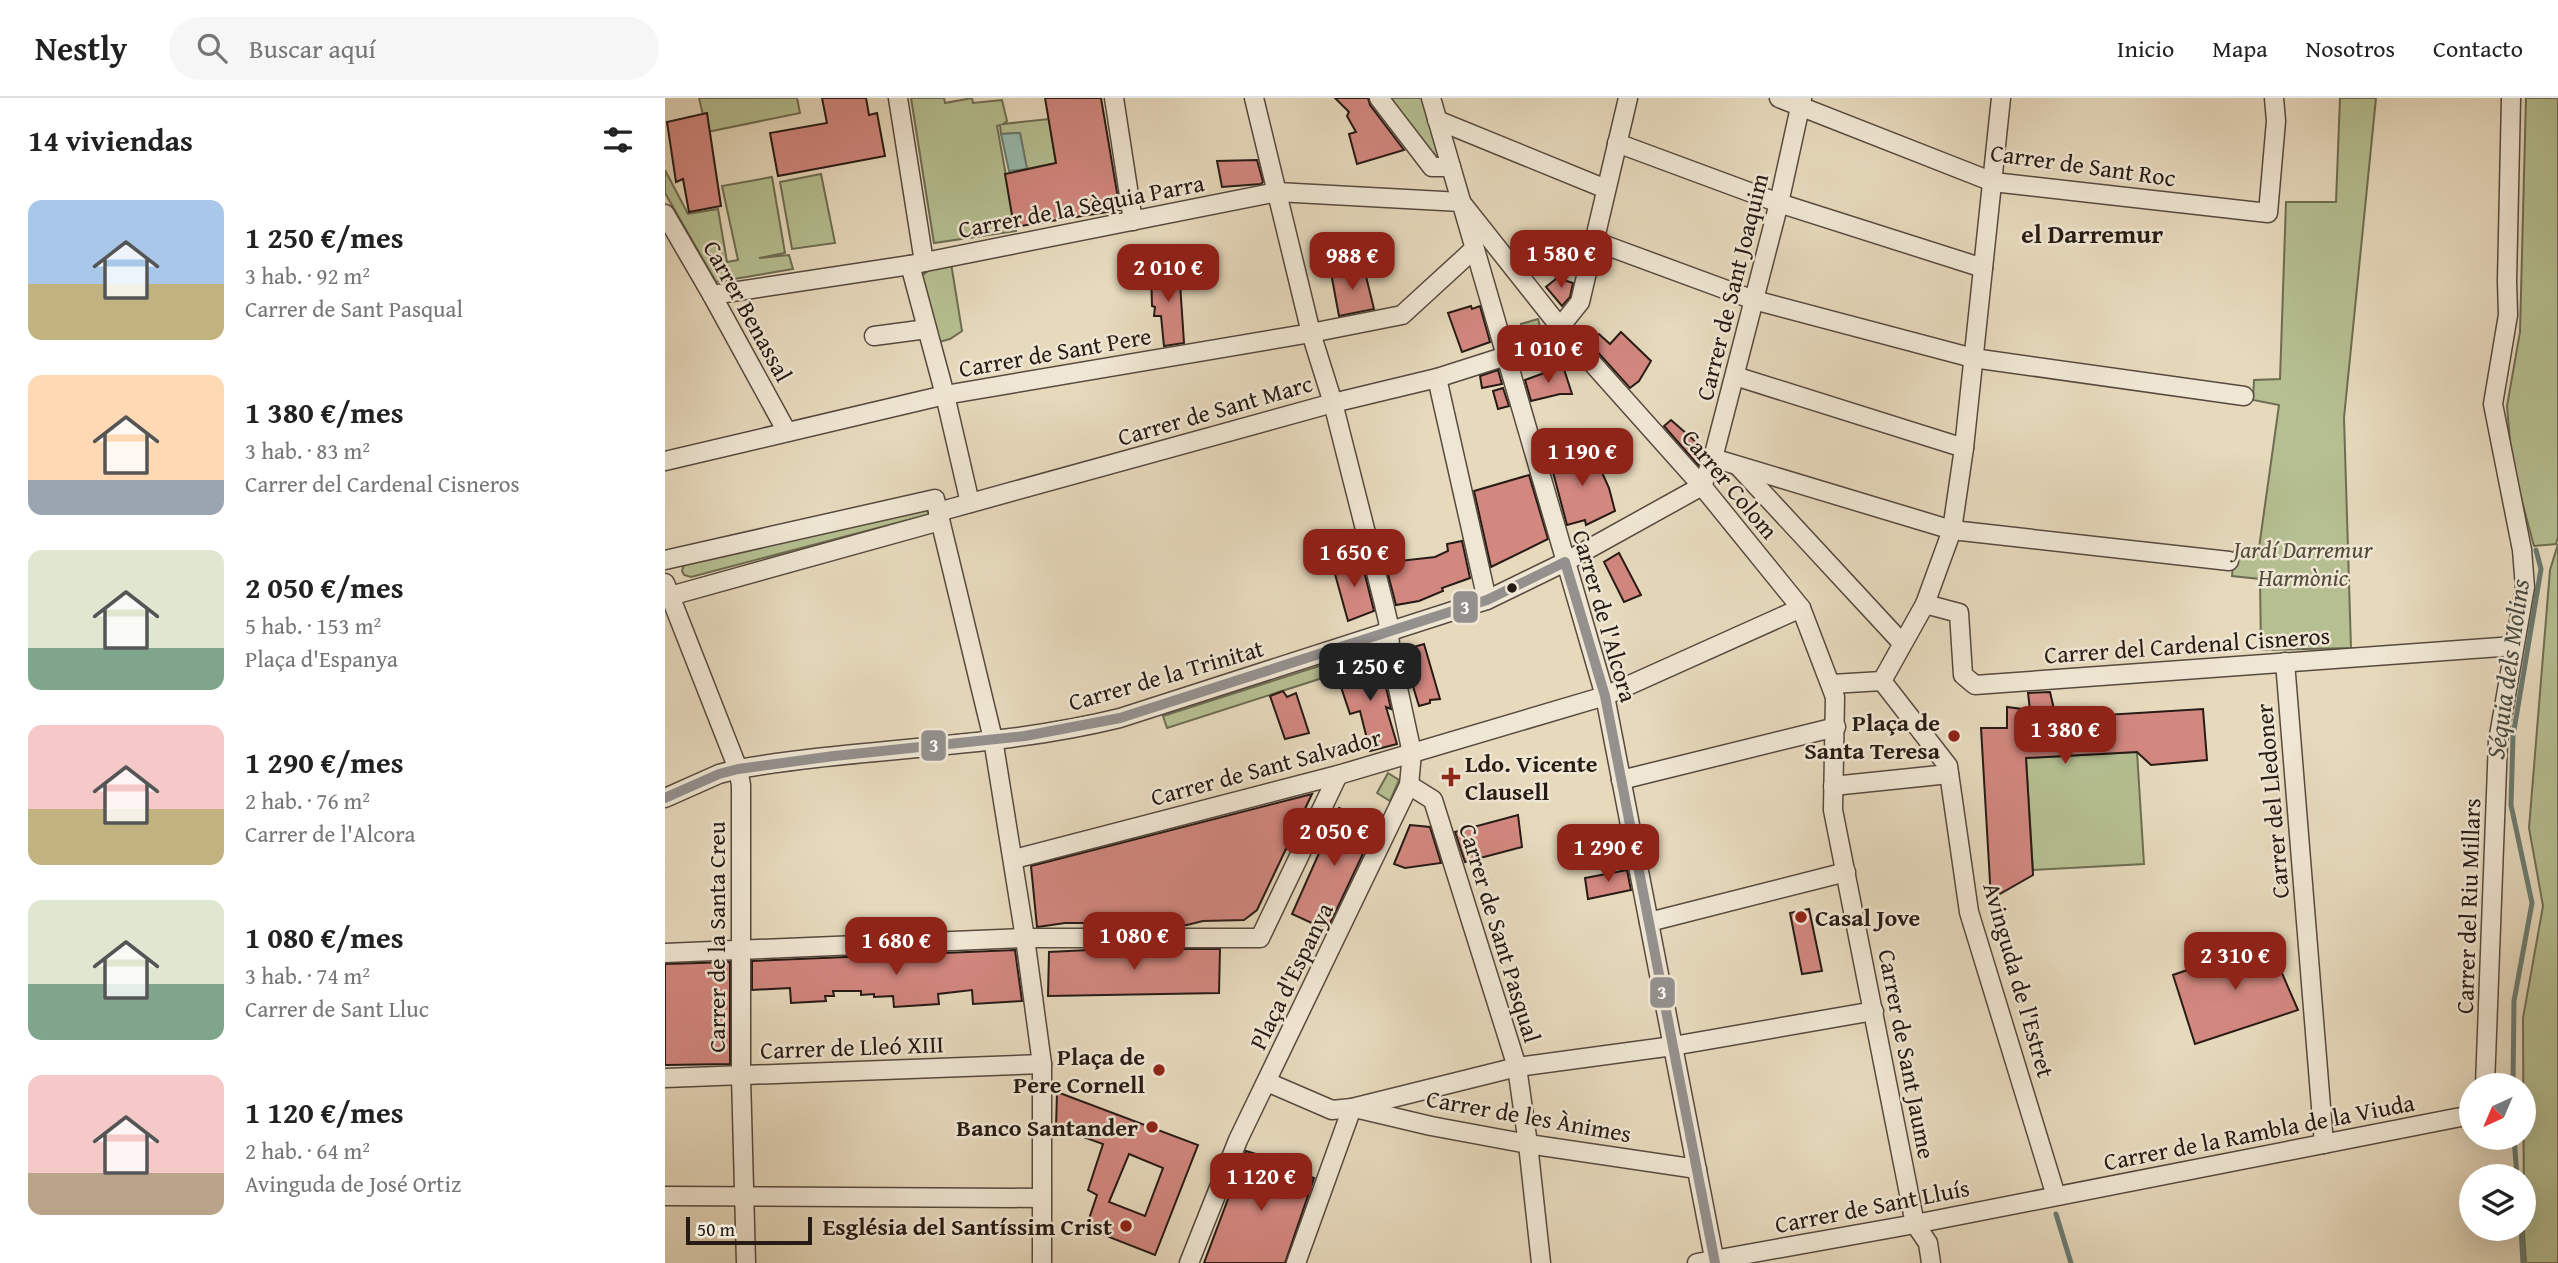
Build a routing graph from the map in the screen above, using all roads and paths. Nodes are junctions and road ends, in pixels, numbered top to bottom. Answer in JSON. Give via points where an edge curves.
{"nodes":[{"id":1,"x":898,"y":98,"type":"edge"},
{"id":2,"x":1114,"y":98,"type":"edge"},
{"id":3,"x":1254,"y":98,"type":"edge"},
{"id":4,"x":1380,"y":98,"type":"edge"},
{"id":5,"x":1431,"y":98,"type":"edge"},
{"id":6,"x":1628,"y":98,"type":"edge"},
{"id":7,"x":1779,"y":98,"type":"edge"},
{"id":8,"x":2001,"y":98,"type":"edge"},
{"id":9,"x":2274,"y":98,"type":"edge"},
{"id":10,"x":2511,"y":98,"type":"edge"},
{"id":11,"x":1801,"y":102,"type":"edge"},
{"id":12,"x":1437,"y":120,"type":"junction"},
{"id":13,"x":1617,"y":144,"type":"junction"},
{"id":14,"x":1451,"y":167,"type":"junction"},
{"id":15,"x":1993,"y":182,"type":"junction"},
{"id":16,"x":1607,"y":189,"type":"junction"},
{"id":17,"x":1277,"y":192,"type":"junction"},
{"id":18,"x":1461,"y":202,"type":"junction"},
{"id":19,"x":1779,"y":204,"type":"junction"},
{"id":20,"x":665,"y":214,"type":"edge"},
{"id":21,"x":1133,"y":221,"type":"junction"},
{"id":22,"x":1594,"y":241,"type":"junction"},
{"id":23,"x":1474,"y":249,"type":"junction"},
{"id":24,"x":925,"y":262,"type":"junction"},
{"id":25,"x":1983,"y":268,"type":"junction"},
{"id":26,"x":712,"y":295,"type":"junction"},
{"id":27,"x":1755,"y":300,"type":"junction"},
{"id":28,"x":1560,"y":327,"type":"junction"},
{"id":29,"x":927,"y":329,"type":"junction"},
{"id":30,"x":1311,"y":333,"type":"junction"},
{"id":31,"x":874,"y":336,"type":"dead end"},
{"id":32,"x":1506,"y":356,"type":"junction"},
{"id":33,"x":1973,"y":358,"type":"junction"},
{"id":34,"x":1735,"y":376,"type":"junction"},
{"id":35,"x":1437,"y":378,"type":"junction"},
{"id":36,"x":945,"y":396,"type":"junction"},
{"id":37,"x":2244,"y":396,"type":"dead end"},
{"id":38,"x":1333,"y":402,"type":"junction"},
{"id":39,"x":787,"y":432,"type":"junction"},
{"id":40,"x":1964,"y":448,"type":"junction"},
{"id":41,"x":1713,"y":458,"type":"junction"},
{"id":42,"x":665,"y":461,"type":"edge"},
{"id":43,"x":1738,"y":466,"type":"junction"},
{"id":44,"x":1702,"y":486,"type":"junction"},
{"id":45,"x":970,"y":503,"type":"junction"},
{"id":46,"x":938,"y":510,"type":"junction"},
{"id":47,"x":1952,"y":530,"type":"junction"},
{"id":48,"x":665,"y":560,"type":"edge"},
{"id":49,"x":2229,"y":561,"type":"dead end"},
{"id":50,"x":1565,"y":562,"type":"junction"},
{"id":51,"x":667,"y":589,"type":"edge"},
{"id":52,"x":1487,"y":600,"type":"junction"},
{"id":53,"x":1925,"y":604,"type":"junction"},
{"id":54,"x":1801,"y":608,"type":"junction"},
{"id":55,"x":1389,"y":633,"type":"junction"},
{"id":56,"x":1902,"y":643,"type":"junction"},
{"id":57,"x":2514,"y":646,"type":"junction"},
{"id":58,"x":2285,"y":662,"type":"junction"},
{"id":59,"x":1882,"y":681,"type":"junction"},
{"id":60,"x":1832,"y":684,"type":"junction"},
{"id":61,"x":1605,"y":696,"type":"junction"},
{"id":62,"x":1836,"y":727,"type":"junction"},
{"id":63,"x":993,"y":739,"type":"junction"},
{"id":64,"x":1412,"y":752,"type":"junction"},
{"id":65,"x":739,"y":769,"type":"junction"},
{"id":66,"x":1949,"y":774,"type":"junction"},
{"id":67,"x":1338,"y":775,"type":"junction"},
{"id":68,"x":1621,"y":780,"type":"junction"},
{"id":69,"x":1409,"y":785,"type":"junction"},
{"id":70,"x":1833,"y":786,"type":"junction"},
{"id":71,"x":665,"y":798,"type":"edge"},
{"id":72,"x":1014,"y":859,"type":"junction"},
{"id":73,"x":1846,"y":872,"type":"junction"},
{"id":74,"x":1649,"y":922,"type":"junction"},
{"id":75,"x":1025,"y":938,"type":"junction"},
{"id":76,"x":740,"y":950,"type":"junction"},
{"id":77,"x":665,"y":953,"type":"edge"},
{"id":78,"x":1874,"y":1011,"type":"junction"},
{"id":79,"x":1673,"y":1046,"type":"junction"},
{"id":80,"x":1042,"y":1064,"type":"junction"},
{"id":81,"x":1517,"y":1068,"type":"junction"},
{"id":82,"x":2485,"y":1073,"type":"edge"},
{"id":83,"x":741,"y":1076,"type":"junction"},
{"id":84,"x":665,"y":1077,"type":"edge"},
{"id":85,"x":1269,"y":1078,"type":"junction"},
{"id":86,"x":1352,"y":1108,"type":"junction"},
{"id":87,"x":2459,"y":1117,"type":"edge"},
{"id":88,"x":1528,"y":1144,"type":"junction"},
{"id":89,"x":2324,"y":1144,"type":"junction"},
{"id":90,"x":1697,"y":1169,"type":"junction"},
{"id":91,"x":745,"y":1195,"type":"junction"},
{"id":92,"x":665,"y":1196,"type":"edge"},
{"id":93,"x":2056,"y":1196,"type":"junction"},
{"id":94,"x":1041,"y":1198,"type":"junction"},
{"id":95,"x":1915,"y":1224,"type":"junction"},
{"id":96,"x":1709,"y":1262,"type":"edge"},
{"id":97,"x":746,"y":1263,"type":"edge"},
{"id":98,"x":1042,"y":1263,"type":"edge"},
{"id":99,"x":1189,"y":1263,"type":"edge"},
{"id":100,"x":1296,"y":1263,"type":"edge"},
{"id":101,"x":1541,"y":1263,"type":"edge"},
{"id":102,"x":1931,"y":1263,"type":"edge"}],
"edges":[{"from":1,"to":24,"type":"street"},
{"from":2,"to":21,"type":"street"},
{"from":3,"to":17,"type":"street"},
{"from":4,"to":14,"type":"street","via":[[1432,167]]},
{"from":5,"to":12,"type":"street","name":"Carrer de l'Alcora"},
{"from":6,"to":13,"type":"street"},
{"from":7,"to":11,"type":"street","name":"Carrer de Sant Roc"},
{"from":8,"to":15,"type":"street"},
{"from":9,"to":15,"type":"street","name":"Carrer de Sant Roc","via":[[2268,213]]},
{"from":10,"to":57,"type":"street","name":"Carrer del Riu Millars","via":[[2508,314],[2493,404],[2522,550],[2525,587]]},
{"from":11,"to":15,"type":"street","name":"Carrer de Sant Roc"},
{"from":11,"to":19,"type":"street","name":"Carrer de Sant Joaquim"},
{"from":12,"to":14,"type":"street","name":"Carrer de l'Alcora"},
{"from":12,"to":16,"type":"street"},
{"from":13,"to":16,"type":"street"},
{"from":13,"to":19,"type":"street"},
{"from":14,"to":18,"type":"street","name":"Carrer de l'Alcora"},
{"from":15,"to":25,"type":"street"},
{"from":16,"to":22,"type":"street"},
{"from":17,"to":18,"type":"street","name":"Carrer de la Sèquia Parra"},
{"from":17,"to":21,"type":"street","name":"Carrer de la Sèquia Parra"},
{"from":17,"to":30,"type":"street"},
{"from":18,"to":23,"type":"street","name":"Carrer de l'Alcora"},
{"from":18,"to":28,"type":"street","name":"Carrer Colom"},
{"from":19,"to":25,"type":"street"},
{"from":19,"to":27,"type":"street","name":"Carrer de Sant Joaquim"},
{"from":20,"to":26,"type":"street","name":"Carrer Benassal"},
{"from":21,"to":24,"type":"street","name":"Carrer de la Sèquia Parra"},
{"from":22,"to":27,"type":"street"},
{"from":22,"to":28,"type":"street","via":[[1580,302]]},
{"from":23,"to":30,"type":"street","name":"Carrer de Sant Pere","via":[[1402,315]]},
{"from":23,"to":32,"type":"street","name":"Carrer de l'Alcora"},
{"from":24,"to":26,"type":"street","name":"Carrer de la Sèquia Parra"},
{"from":24,"to":29,"type":"street"},
{"from":25,"to":33,"type":"street"},
{"from":26,"to":39,"type":"street","name":"Carrer Benassal"},
{"from":27,"to":33,"type":"street"},
{"from":27,"to":34,"type":"street","name":"Carrer de Sant Joaquim"},
{"from":28,"to":44,"type":"street","name":"Carrer Colom"},
{"from":29,"to":31,"type":"street"},
{"from":29,"to":36,"type":"street"},
{"from":30,"to":36,"type":"street","name":"Carrer de Sant Pere"},
{"from":30,"to":38,"type":"street"},
{"from":32,"to":35,"type":"street","name":"Carrer de Sant Marc"},
{"from":32,"to":50,"type":"street","name":"Carrer de l'Alcora"},
{"from":33,"to":37,"type":"street"},
{"from":33,"to":40,"type":"street"},
{"from":34,"to":40,"type":"street"},
{"from":34,"to":41,"type":"street","name":"Carrer de Sant Joaquim"},
{"from":35,"to":38,"type":"street","name":"Carrer de Sant Marc"},
{"from":35,"to":52,"type":"street"},
{"from":36,"to":39,"type":"street","name":"Carrer de Sant Pere"},
{"from":36,"to":45,"type":"street"},
{"from":38,"to":45,"type":"street","name":"Carrer de Sant Marc"},
{"from":38,"to":55,"type":"street"},
{"from":39,"to":42,"type":"street","name":"Carrer de Sant Pere"},
{"from":40,"to":47,"type":"street"},
{"from":41,"to":43,"type":"street"},
{"from":41,"to":44,"type":"street","name":"Carrer de Sant Joaquim"},
{"from":43,"to":47,"type":"street"},
{"from":43,"to":56,"type":"street"},
{"from":44,"to":50,"type":"street","name":"Carrer de la Trinitat"},
{"from":44,"to":54,"type":"street","name":"Carrer Colom"},
{"from":45,"to":46,"type":"street","name":"Carrer de Sant Marc"},
{"from":46,"to":48,"type":"street","name":"Carrer de Sant Marc"},
{"from":46,"to":51,"type":"street","name":"Carrer de Sant Marc"},
{"from":46,"to":63,"type":"street"},
{"from":47,"to":49,"type":"street"},
{"from":47,"to":53,"type":"street"},
{"from":50,"to":52,"type":"street","name":"Carrer de la Trinitat"},
{"from":50,"to":61,"type":"street","name":"Carrer de l'Alcora"},
{"from":51,"to":65,"type":"street","name":"Carrer de la Santa Creu"},
{"from":52,"to":55,"type":"street","name":"Carrer de la Trinitat"},
{"from":53,"to":56,"type":"street"},
{"from":53,"to":58,"type":"street","name":"Carrer del Cardenal Cisneros","via":[[1959,613],[1963,675],[1975,685]]},
{"from":54,"to":60,"type":"street","name":"Carrer Colom"},
{"from":54,"to":61,"type":"street","name":"Carrer de Sant Salvador"},
{"from":55,"to":63,"type":"street","name":"Carrer de la Trinitat","via":[[1120,718]]},
{"from":55,"to":64,"type":"street"},
{"from":56,"to":59,"type":"street"},
{"from":57,"to":58,"type":"street","name":"Carrer del Cardenal Cisneros"},
{"from":57,"to":82,"type":"street","name":"Carrer del Riu Millars","via":[[2498,741]]},
{"from":58,"to":89,"type":"street","name":"Carrer del Lledoner"},
{"from":59,"to":60,"type":"street"},
{"from":59,"to":66,"type":"street","via":[[1948,766]]},
{"from":60,"to":62,"type":"street","name":"Carrer de Sant Jaume"},
{"from":61,"to":64,"type":"street","name":"Carrer de Sant Salvador"},
{"from":61,"to":68,"type":"street","name":"Carrer de l'Alcora"},
{"from":62,"to":68,"type":"street"},
{"from":62,"to":70,"type":"street","name":"Carrer de Sant Jaume"},
{"from":63,"to":65,"type":"street","name":"Carrer de la Trinitat"},
{"from":63,"to":72,"type":"street"},
{"from":64,"to":67,"type":"street","name":"Carrer de Sant Salvador"},
{"from":64,"to":69,"type":"street"},
{"from":65,"to":71,"type":"street","name":"Carrer de la Trinitat"},
{"from":65,"to":76,"type":"street","name":"Carrer de la Santa Creu"},
{"from":66,"to":70,"type":"street"},
{"from":66,"to":93,"type":"street","name":"Avinguda de l'Estret","via":[[1969,912]]},
{"from":67,"to":72,"type":"street","name":"Carrer de Sant Salvador"},
{"from":67,"to":75,"type":"street","name":"Plaça d'Espanya","via":[[1260,938]]},
{"from":68,"to":74,"type":"street","name":"Carrer de l'Alcora"},
{"from":69,"to":81,"type":"street","name":"Carrer de Sant Pasqual","via":[[1433,800]]},
{"from":69,"to":85,"type":"street","name":"Plaça d'Espanya"},
{"from":70,"to":73,"type":"street","name":"Carrer de Sant Jaume","via":[[1833,810]]},
{"from":72,"to":75,"type":"street"},
{"from":73,"to":74,"type":"street"},
{"from":73,"to":78,"type":"street","name":"Carrer de Sant Jaume"},
{"from":74,"to":79,"type":"street","name":"Carrer de l'Alcora"},
{"from":75,"to":76,"type":"street"},
{"from":75,"to":80,"type":"street"},
{"from":76,"to":77,"type":"street"},
{"from":76,"to":83,"type":"street","name":"Carrer de la Santa Creu"},
{"from":78,"to":79,"type":"street"},
{"from":78,"to":95,"type":"street","name":"Carrer de Sant Jaume"},
{"from":79,"to":81,"type":"street"},
{"from":79,"to":90,"type":"street","name":"Carrer de l'Alcora"},
{"from":80,"to":83,"type":"street","name":"Carrer de Lleó XIII"},
{"from":80,"to":94,"type":"street"},
{"from":81,"to":86,"type":"street"},
{"from":81,"to":88,"type":"street","name":"Carrer de Sant Pasqual"},
{"from":83,"to":84,"type":"street","name":"Carrer de Lleó XIII"},
{"from":83,"to":91,"type":"street","name":"Carrer de la Santa Creu"},
{"from":85,"to":86,"type":"street","via":[[1332,1110]]},
{"from":85,"to":99,"type":"street","via":[[1238,1140]]},
{"from":86,"to":88,"type":"street","name":"Carrer de les Ànimes"},
{"from":86,"to":100,"type":"street"},
{"from":87,"to":89,"type":"street","name":"Carrer de la Rambla de la Viuda"},
{"from":88,"to":90,"type":"street","name":"Carrer de les Ànimes"},
{"from":88,"to":101,"type":"street","name":"Carrer de Sant Pasqual"},
{"from":89,"to":93,"type":"street","name":"Carrer de la Rambla de la Viuda"},
{"from":90,"to":96,"type":"street","name":"Carrer de l'Alcora"},
{"from":91,"to":92,"type":"street"},
{"from":91,"to":94,"type":"street"},
{"from":91,"to":97,"type":"street","name":"Carrer de la Santa Creu"},
{"from":93,"to":95,"type":"street","name":"Carrer de Sant Lluís"},
{"from":94,"to":98,"type":"street"},
{"from":95,"to":96,"type":"street","name":"Carrer de Sant Lluís"},
{"from":95,"to":102,"type":"street","name":"Carrer de Sant Jaume","via":[[1928,1243]]}]}
